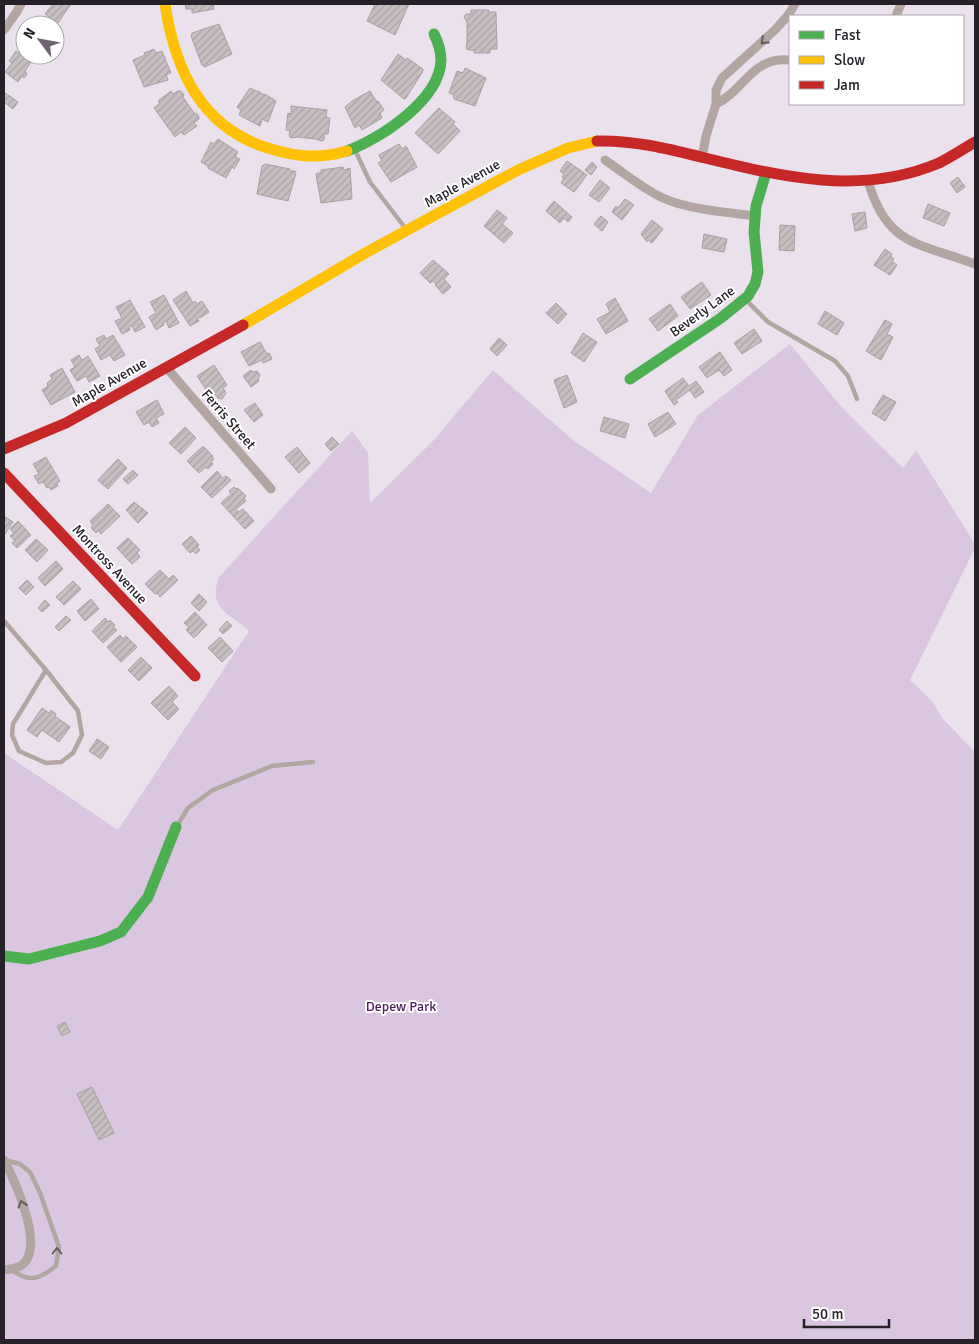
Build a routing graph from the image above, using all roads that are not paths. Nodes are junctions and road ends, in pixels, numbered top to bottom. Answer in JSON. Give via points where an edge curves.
{"nodes":[{"id":1,"x":21,"y":4,"type":"edge"},
{"id":2,"x":165,"y":4,"type":"edge"},
{"id":3,"x":795,"y":4,"type":"edge"},
{"id":4,"x":789,"y":15,"type":"edge"},
{"id":5,"x":789,"y":15,"type":"edge"},
{"id":6,"x":4,"y":30,"type":"edge"},
{"id":7,"x":434,"y":34,"type":"dead end"},
{"id":8,"x":789,"y":60,"type":"edge"},
{"id":9,"x":716,"y":104,"type":"junction"},
{"id":10,"x":975,"y":142,"type":"edge"},
{"id":11,"x":354,"y":149,"type":"junction"},
{"id":12,"x":702,"y":158,"type":"junction"},
{"id":13,"x":605,"y":160,"type":"dead end"},
{"id":14,"x":766,"y":173,"type":"junction"},
{"id":15,"x":868,"y":181,"type":"junction"},
{"id":16,"x":756,"y":216,"type":"junction"},
{"id":17,"x":408,"y":230,"type":"junction"},
{"id":18,"x":975,"y":264,"type":"edge"},
{"id":19,"x":745,"y":299,"type":"junction"},
{"id":20,"x":166,"y":367,"type":"junction"},
{"id":21,"x":630,"y":379,"type":"dead end"},
{"id":22,"x":857,"y":399,"type":"dead end"},
{"id":23,"x":4,"y":450,"type":"edge"},
{"id":24,"x":4,"y":473,"type":"edge"},
{"id":25,"x":272,"y":489,"type":"dead end"},
{"id":26,"x":4,"y":621,"type":"edge"},
{"id":27,"x":46,"y":670,"type":"junction"},
{"id":28,"x":195,"y":676,"type":"dead end"},
{"id":29,"x":313,"y":762,"type":"dead end"},
{"id":30,"x":176,"y":827,"type":"joint"},
{"id":31,"x":4,"y":956,"type":"edge"},
{"id":32,"x":4,"y":1160,"type":"edge"},
{"id":33,"x":8,"y":1270,"type":"edge"}],
"edges":[{"from":1,"to":6,"type":"street"},
{"from":2,"to":11,"type":"street","via":[[183,72],[206,108],[232,133],[264,148],[301,156],[333,155]]},
{"from":3,"to":4,"type":"street","one_way":true},
{"from":5,"to":9,"type":"street","one_way":true,"via":[[722,78],[716,90]]},
{"from":7,"to":11,"type":"street","via":[[440,45],[441,63],[425,96],[400,122]]},
{"from":8,"to":9,"type":"street","via":[[780,58],[762,64],[726,99]]},
{"from":9,"to":12,"type":"street"},
{"from":10,"to":15,"type":"street","name":"Maple Avenue","via":[[921,170]]},
{"from":11,"to":17,"type":"lane","via":[[370,182]]},
{"from":12,"to":14,"type":"street","name":"Maple Avenue"},
{"from":12,"to":17,"type":"street","name":"Maple Avenue","via":[[639,143],[609,140],[582,144],[513,172]]},
{"from":13,"to":16,"type":"street","via":[[665,199]]},
{"from":14,"to":15,"type":"street","name":"Maple Avenue","via":[[823,182]]},
{"from":14,"to":16,"type":"street","name":"Beverly Lane"},
{"from":15,"to":18,"type":"street","via":[[884,219],[902,237]]},
{"from":16,"to":19,"type":"street","name":"Beverly Lane","via":[[754,232],[758,272],[755,284]]},
{"from":17,"to":20,"type":"street","name":"Maple Avenue"},
{"from":19,"to":21,"type":"street","name":"Beverly Lane"},
{"from":19,"to":22,"type":"lane","via":[[768,322],[831,358],[844,369]]},
{"from":20,"to":23,"type":"street","name":"Maple Avenue","via":[[73,420]]},
{"from":20,"to":25,"type":"street","name":"Ferris Street"},
{"from":24,"to":28,"type":"street","name":"Montross Avenue"},
{"from":26,"to":27,"type":"lane"},
{"from":27,"to":27,"type":"lane","via":[[78,711],[82,734],[73,753],[61,762],[46,763],[19,751],[12,735],[13,724]]},
{"from":29,"to":30,"type":"lane","via":[[272,766],[213,790],[188,808]]},
{"from":30,"to":31,"type":"street","via":[[148,897],[121,932],[100,941],[29,959]]},
{"from":33,"to":32,"type":"street","one_way":true,"via":[[18,1268],[27,1260],[31,1242],[19,1194]]},
{"from":33,"to":32,"type":"lane","one_way":true,"via":[[21,1276],[44,1276],[56,1266],[59,1248],[30,1172],[20,1164]]}]}
